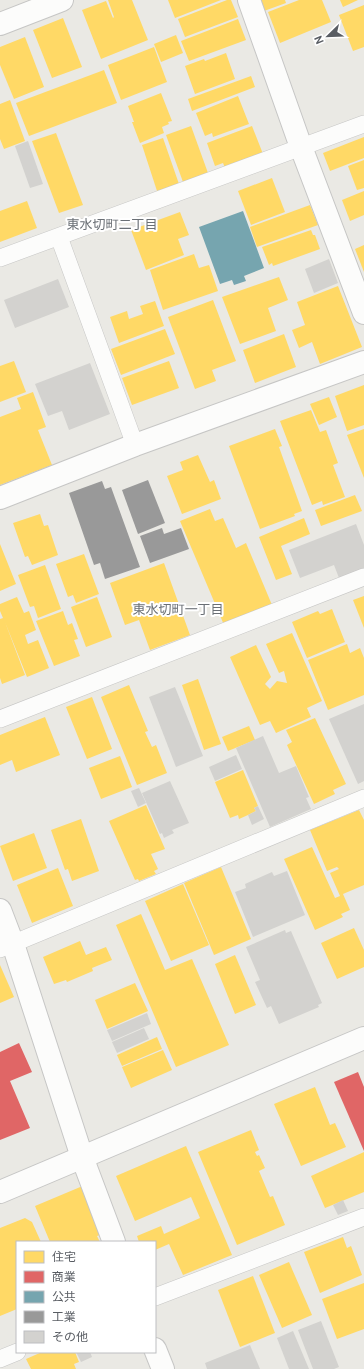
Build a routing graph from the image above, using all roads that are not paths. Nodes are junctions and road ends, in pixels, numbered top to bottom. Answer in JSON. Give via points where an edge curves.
{"nodes":[{"id":1,"x":62,"y":0,"type":"edge"},
{"id":2,"x":249,"y":0,"type":"edge"},
{"id":3,"x":0,"y":24,"type":"edge"},
{"id":4,"x":364,"y":124,"type":"edge"},
{"id":5,"x":301,"y":147,"type":"junction"},
{"id":6,"x":59,"y":237,"type":"junction"},
{"id":7,"x":0,"y":258,"type":"edge"},
{"id":8,"x":364,"y":313,"type":"edge"},
{"id":9,"x":364,"y":362,"type":"edge"},
{"id":10,"x":134,"y":445,"type":"junction"},
{"id":11,"x":0,"y":498,"type":"edge"},
{"id":12,"x":364,"y":577,"type":"edge"},
{"id":13,"x":0,"y":719,"type":"edge"},
{"id":14,"x":364,"y":798,"type":"edge"},
{"id":15,"x":0,"y":910,"type":"edge"},
{"id":16,"x":6,"y":947,"type":"edge"},
{"id":17,"x":364,"y":1038,"type":"edge"},
{"id":18,"x":82,"y":1157,"type":"junction"},
{"id":19,"x":0,"y":1192,"type":"edge"},
{"id":20,"x":364,"y":1217,"type":"edge"},
{"id":21,"x":114,"y":1241,"type":"edge"},
{"id":22,"x":156,"y":1297,"type":"edge"},
{"id":23,"x":16,"y":1352,"type":"edge"},
{"id":24,"x":156,"y":1352,"type":"edge"},
{"id":25,"x":0,"y":1359,"type":"edge"},
{"id":26,"x":163,"y":1369,"type":"edge"}],
"edges":[{"from":1,"to":3,"type":"street"},
{"from":2,"to":5,"type":"street"},
{"from":4,"to":5,"type":"lane"},
{"from":5,"to":6,"type":"lane"},
{"from":5,"to":8,"type":"street"},
{"from":6,"to":7,"type":"lane"},
{"from":6,"to":10,"type":"lane"},
{"from":9,"to":10,"type":"street"},
{"from":10,"to":11,"type":"street"},
{"from":12,"to":13,"type":"lane"},
{"from":14,"to":16,"type":"lane"},
{"from":15,"to":16,"type":"street"},
{"from":16,"to":18,"type":"street"},
{"from":17,"to":18,"type":"street"},
{"from":18,"to":19,"type":"street"},
{"from":18,"to":21,"type":"street"},
{"from":20,"to":22,"type":"lane"},
{"from":23,"to":25,"type":"lane"},
{"from":24,"to":26,"type":"street"}]}
